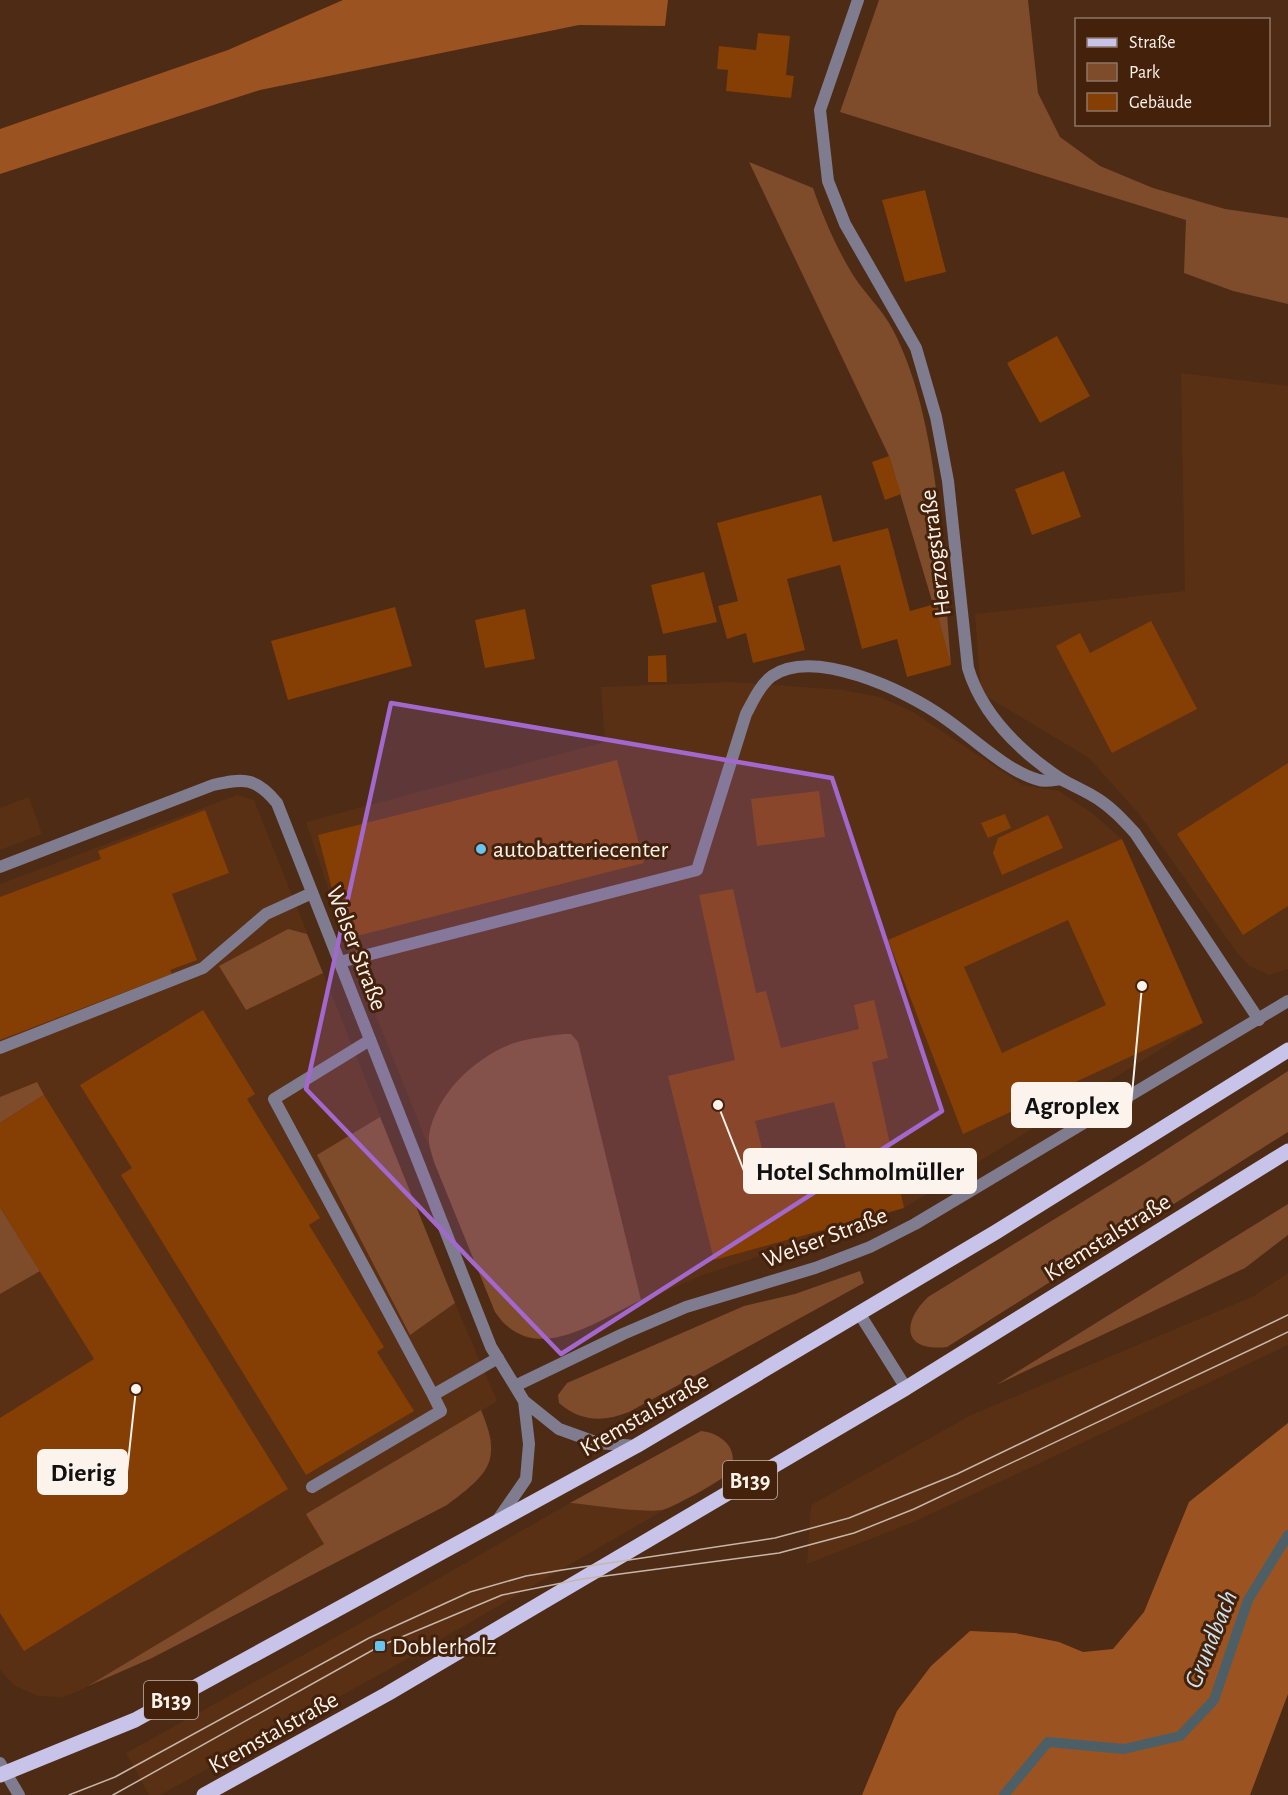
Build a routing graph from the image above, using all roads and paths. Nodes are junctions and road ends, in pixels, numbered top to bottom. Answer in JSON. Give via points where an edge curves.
{"nodes":[{"id":1,"x":858,"y":0,"type":"edge"},
{"id":2,"x":1061,"y":779,"type":"junction"},
{"id":3,"x":0,"y":867,"type":"edge"},
{"id":4,"x":312,"y":893,"type":"junction"},
{"id":5,"x":340,"y":962,"type":"junction"},
{"id":6,"x":1288,"y":1001,"type":"edge"},
{"id":7,"x":1259,"y":1020,"type":"junction"},
{"id":8,"x":370,"y":1040,"type":"junction"},
{"id":9,"x":0,"y":1048,"type":"edge"},
{"id":10,"x":1288,"y":1050,"type":"edge"},
{"id":11,"x":1288,"y":1151,"type":"edge"},
{"id":12,"x":859,"y":1313,"type":"junction"},
{"id":13,"x":498,"y":1358,"type":"junction"},
{"id":14,"x":515,"y":1386,"type":"junction"},
{"id":15,"x":906,"y":1388,"type":"junction"},
{"id":16,"x":433,"y":1395,"type":"junction"},
{"id":17,"x":524,"y":1401,"type":"junction"},
{"id":18,"x":636,"y":1446,"type":"junction"},
{"id":19,"x":312,"y":1487,"type":"dead end"},
{"id":20,"x":497,"y":1521,"type":"junction"},
{"id":21,"x":2,"y":1771,"type":"edge"},
{"id":22,"x":19,"y":1795,"type":"edge"},
{"id":23,"x":204,"y":1795,"type":"edge"}],
"edges":[{"from":1,"to":2,"type":"street","name":"Herzogstraße","via":[[820,110],[828,181],[844,224],[919,358],[936,417],[948,481],[968,668],[974,688],[984,708],[1003,728]]},
{"from":2,"to":5,"type":"street","via":[[1040,781],[1022,773],[942,715],[876,681],[842,670],[797,668],[773,676],[759,690],[746,714],[698,870]]},
{"from":2,"to":7,"type":"street","name":"Herzogstraße","via":[[1098,799],[1135,833]]},
{"from":3,"to":4,"type":"street","name":"Welser Straße","via":[[213,785],[243,781],[265,788],[277,803]]},
{"from":4,"to":5,"type":"street","name":"Welser Straße"},
{"from":4,"to":9,"type":"street","via":[[266,914],[203,968]]},
{"from":5,"to":8,"type":"street","name":"Welser Straße"},
{"from":6,"to":7,"type":"street","name":"Welser Straße"},
{"from":7,"to":14,"type":"street","name":"Welser Straße","via":[[870,1247],[686,1307]]},
{"from":8,"to":13,"type":"street","name":"Welser Straße"},
{"from":8,"to":16,"type":"street","via":[[274,1099]]},
{"from":10,"to":12,"type":"main road","name":"Kremstalstraße","number":"B139","via":[[1027,1214]]},
{"from":11,"to":15,"type":"main road","name":"Kremstalstraße","number":"B139"},
{"from":12,"to":15,"type":"street"},
{"from":12,"to":18,"type":"main road","name":"Kremstalstraße","number":"B139"},
{"from":13,"to":14,"type":"street","name":"Welser Straße"},
{"from":13,"to":16,"type":"street"},
{"from":14,"to":17,"type":"street","name":"Welser Straße"},
{"from":15,"to":23,"type":"main road","name":"Kremstalstraße","number":"B139","via":[[387,1694]]},
{"from":16,"to":19,"type":"street","via":[[441,1411]]},
{"from":17,"to":18,"type":"street","name":"Welser Straße","via":[[559,1429],[598,1443]]},
{"from":17,"to":20,"type":"street","name":"Welser Straße","via":[[529,1444],[526,1479]]},
{"from":18,"to":20,"type":"main road","name":"Kremstalstraße","number":"B139"},
{"from":20,"to":21,"type":"main road","name":"Kremstalstraße","number":"B139","via":[[135,1720]]},
{"from":21,"to":22,"type":"street"}]}
